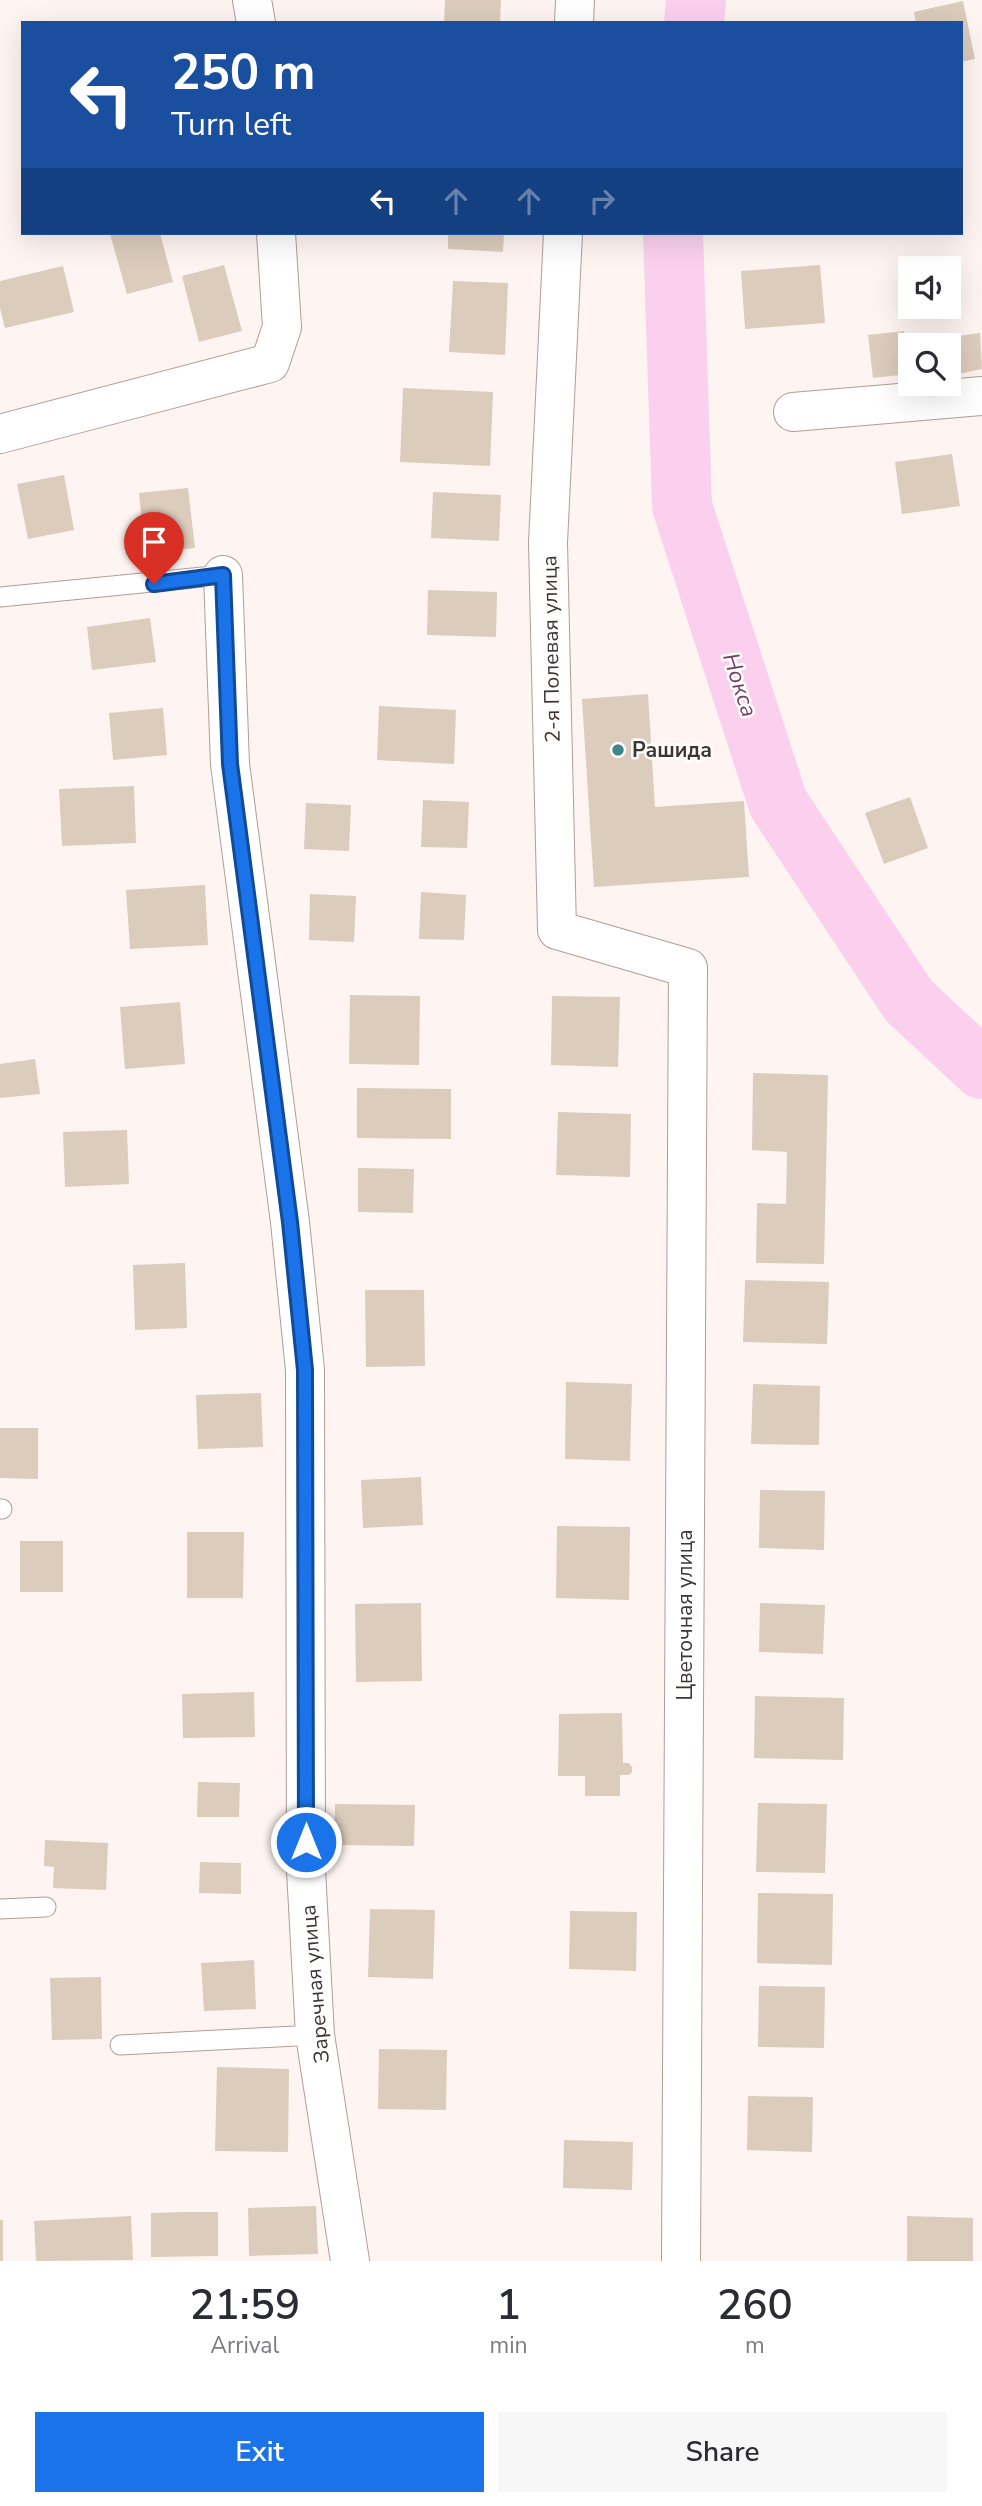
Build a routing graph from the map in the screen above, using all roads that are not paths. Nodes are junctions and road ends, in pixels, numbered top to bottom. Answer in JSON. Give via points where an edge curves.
{"nodes":[{"id":1,"x":252,"y":0,"type":"edge"},
{"id":2,"x":575,"y":0,"type":"edge"},
{"id":3,"x":257,"y":21,"type":"edge"},
{"id":4,"x":574,"y":21,"type":"edge"},
{"id":5,"x":276,"y":235,"type":"edge"},
{"id":6,"x":563,"y":235,"type":"edge"},
{"id":7,"x":982,"y":396,"type":"edge"},
{"id":8,"x":793,"y":412,"type":"dead end"},
{"id":9,"x":0,"y":435,"type":"edge"},
{"id":10,"x":223,"y":575,"type":"joint"},
{"id":11,"x":0,"y":597,"type":"edge"},
{"id":12,"x":688,"y":968,"type":"joint"},
{"id":13,"x":46,"y":1907,"type":"dead end"},
{"id":14,"x":0,"y":1909,"type":"edge"},
{"id":15,"x":315,"y":2035,"type":"junction"},
{"id":16,"x":120,"y":2045,"type":"dead end"},
{"id":17,"x":350,"y":2261,"type":"edge"},
{"id":18,"x":681,"y":2261,"type":"edge"}],
"edges":[{"from":1,"to":3,"type":"street"},
{"from":2,"to":4,"type":"street"},
{"from":5,"to":9,"type":"street","via":[[282,327],[270,363]]},
{"from":6,"to":12,"type":"street","name":"2-я Полевая улица","via":[[548,543],[557,930]]},
{"from":7,"to":8,"type":"street"},
{"from":10,"to":11,"type":"lane"},
{"from":10,"to":15,"type":"street","name":"Заречная улица","via":[[230,764],[305,1370],[306,1870]]},
{"from":12,"to":18,"type":"street","name":"Цветочная улица"},
{"from":13,"to":14,"type":"lane"},
{"from":15,"to":16,"type":"lane"},
{"from":15,"to":17,"type":"street","name":"Заречная улица"}]}
